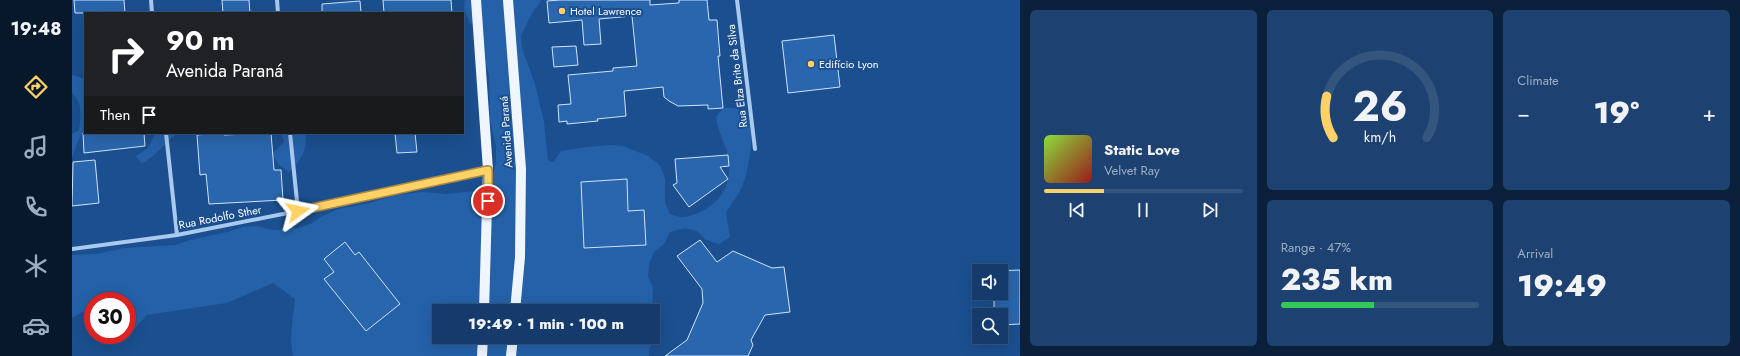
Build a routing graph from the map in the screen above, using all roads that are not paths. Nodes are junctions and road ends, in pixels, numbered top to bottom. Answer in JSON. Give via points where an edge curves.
{"nodes":[{"id":1,"x":151,"y":0,"type":"edge"},
{"id":2,"x":277,"y":0,"type":"edge"},
{"id":3,"x":476,"y":0,"type":"edge"},
{"id":4,"x":508,"y":0,"type":"edge"},
{"id":5,"x":738,"y":0,"type":"edge"},
{"id":6,"x":152,"y":12,"type":"edge"},
{"id":7,"x":278,"y":12,"type":"edge"},
{"id":8,"x":166,"y":134,"type":"edge"},
{"id":9,"x":290,"y":134,"type":"edge"},
{"id":10,"x":755,"y":149,"type":"dead end"},
{"id":11,"x":488,"y":170,"type":"junction"},
{"id":12,"x":298,"y":211,"type":"junction"},
{"id":13,"x":177,"y":235,"type":"junction"},
{"id":14,"x":72,"y":250,"type":"edge"},
{"id":15,"x":484,"y":304,"type":"edge"},
{"id":16,"x":516,"y":304,"type":"edge"},
{"id":17,"x":483,"y":344,"type":"edge"},
{"id":18,"x":512,"y":344,"type":"edge"},
{"id":19,"x":482,"y":356,"type":"edge"},
{"id":20,"x":511,"y":356,"type":"edge"}],
"edges":[{"from":1,"to":6,"type":"street"},
{"from":2,"to":7,"type":"street"},
{"from":3,"to":11,"type":"main road","name":"Avenida Paraná"},
{"from":4,"to":16,"type":"main road","name":"Avenida Paraná","via":[[521,169],[520,258]]},
{"from":5,"to":10,"type":"street","name":"Rua Elza Brito da Silva"},
{"from":8,"to":13,"type":"street"},
{"from":9,"to":12,"type":"street"},
{"from":11,"to":12,"type":"street","name":"Rua Rodolfo Sther"},
{"from":11,"to":15,"type":"main road","name":"Avenida Paraná"},
{"from":12,"to":13,"type":"street","name":"Rua Rodolfo Sther"},
{"from":13,"to":14,"type":"street","name":"Rua Rodolfo Sther"},
{"from":17,"to":19,"type":"main road"},
{"from":18,"to":20,"type":"main road"}]}
